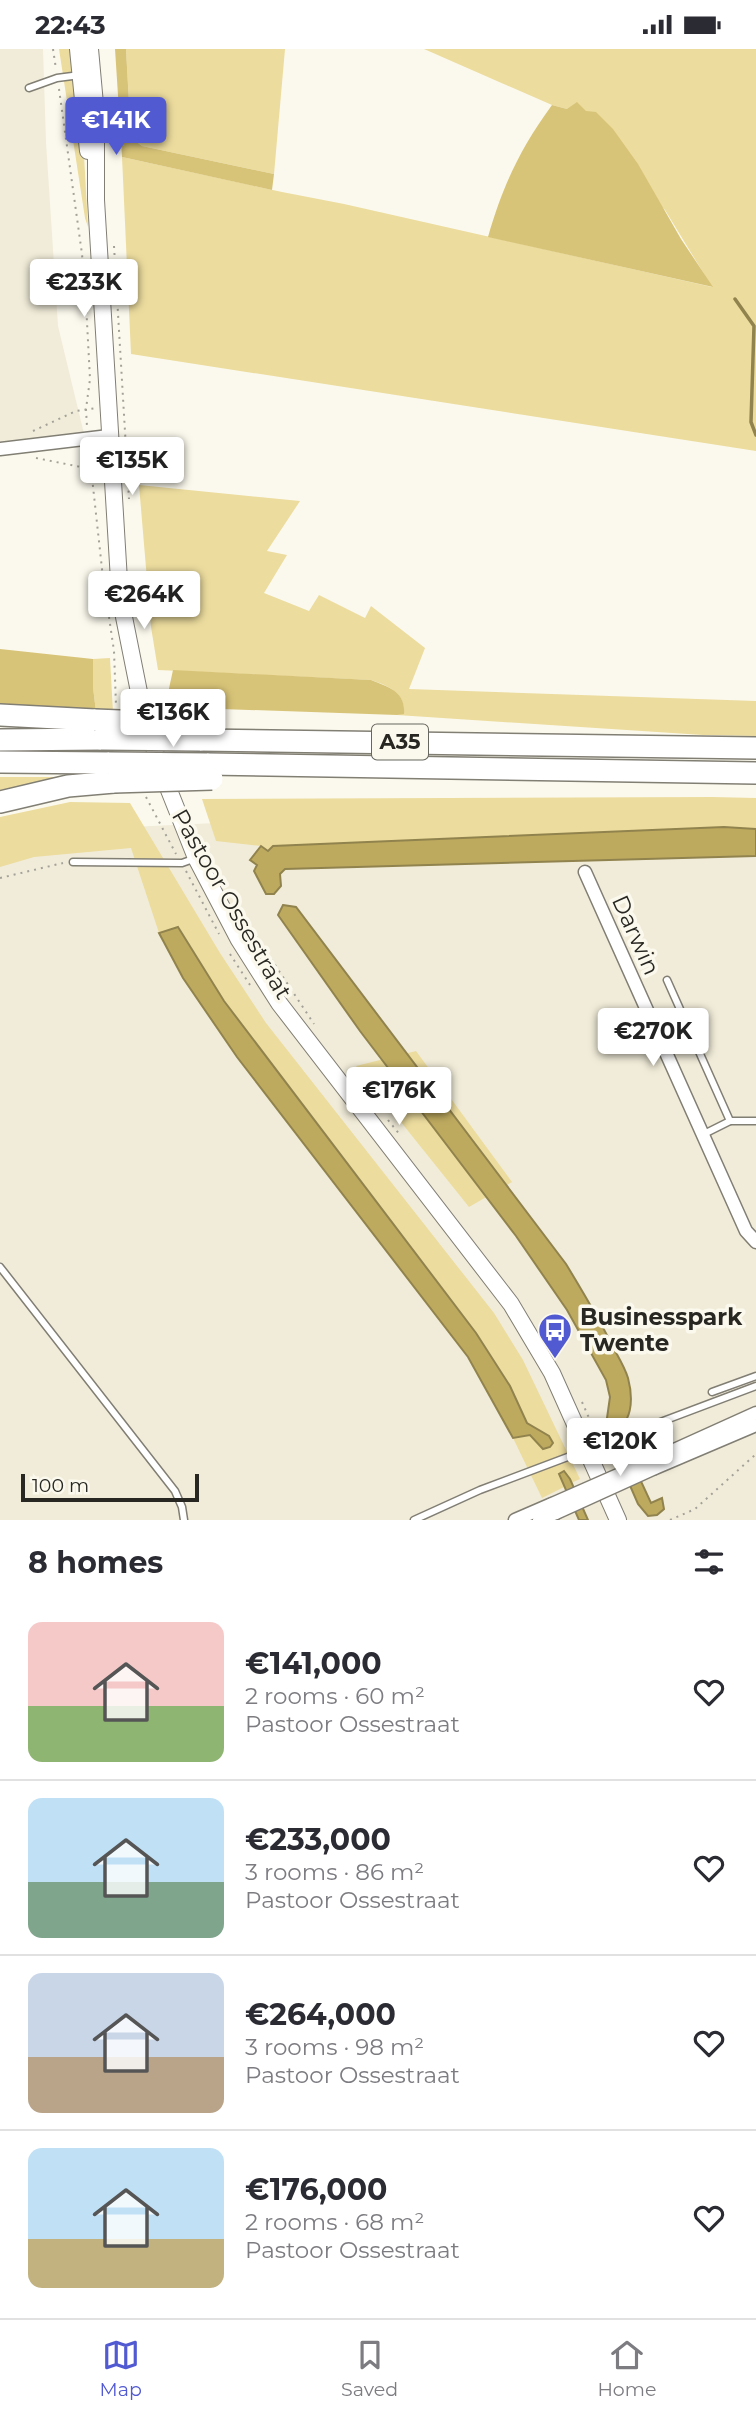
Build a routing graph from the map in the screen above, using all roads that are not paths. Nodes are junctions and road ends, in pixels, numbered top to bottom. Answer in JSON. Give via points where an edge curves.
{"nodes":[{"id":1,"x":78,"y":49,"type":"edge"},
{"id":2,"x":90,"y":49,"type":"edge"},
{"id":3,"x":87,"y":74,"type":"junction"},
{"id":4,"x":29,"y":88,"type":"dead end"},
{"id":5,"x":109,"y":436,"type":"junction"},
{"id":6,"x":0,"y":449,"type":"edge"},
{"id":7,"x":0,"y":715,"type":"edge"},
{"id":8,"x":98,"y":729,"type":"junction"},
{"id":9,"x":0,"y":740,"type":"edge"},
{"id":10,"x":756,"y":748,"type":"edge"},
{"id":11,"x":0,"y":762,"type":"edge"},
{"id":12,"x":111,"y":773,"type":"junction"},
{"id":13,"x":756,"y":773,"type":"edge"},
{"id":14,"x":0,"y":802,"type":"edge"},
{"id":15,"x":189,"y":860,"type":"junction"},
{"id":16,"x":73,"y":862,"type":"road end"},
{"id":17,"x":585,"y":871,"type":"dead end"},
{"id":18,"x":667,"y":981,"type":"dead end"},
{"id":19,"x":693,"y":1038,"type":"junction"},
{"id":20,"x":664,"y":1051,"type":"junction"},
{"id":21,"x":730,"y":1121,"type":"junction"},
{"id":22,"x":756,"y":1121,"type":"edge"},
{"id":23,"x":702,"y":1135,"type":"junction"},
{"id":24,"x":756,"y":1242,"type":"edge"},
{"id":25,"x":0,"y":1267,"type":"edge"},
{"id":26,"x":756,"y":1376,"type":"edge"},
{"id":27,"x":756,"y":1386,"type":"edge"},
{"id":28,"x":712,"y":1392,"type":"dead end"},
{"id":29,"x":756,"y":1413,"type":"edge"},
{"id":30,"x":756,"y":1425,"type":"edge"},
{"id":31,"x":594,"y":1447,"type":"junction"},
{"id":32,"x":654,"y":1464,"type":"junction"},
{"id":33,"x":554,"y":1508,"type":"junction"},
{"id":34,"x":184,"y":1520,"type":"edge"},
{"id":35,"x":414,"y":1520,"type":"edge"},
{"id":36,"x":516,"y":1520,"type":"edge"},
{"id":37,"x":539,"y":1520,"type":"edge"},
{"id":38,"x":618,"y":1520,"type":"edge"}],
"edges":[{"from":1,"to":3,"type":"main road","name":"Pastoor Ossestraat"},
{"from":2,"to":3,"type":"main road","name":"Pastoor Ossestraat"},
{"from":3,"to":4,"type":"lane"},
{"from":3,"to":5,"type":"main road","name":"Pastoor Ossestraat","via":[[98,148],[96,200]]},
{"from":5,"to":6,"type":"street"},
{"from":5,"to":15,"type":"main road","name":"Pastoor Ossestraat","via":[[125,631],[147,726]]},
{"from":7,"to":8,"type":"highway","number":"A35"},
{"from":8,"to":9,"type":"highway","number":"A35"},
{"from":8,"to":10,"type":"highway","number":"A35","bridge":true,"via":[[197,732],[230,740]]},
{"from":11,"to":12,"type":"highway","number":"A35"},
{"from":12,"to":13,"type":"highway","number":"A35","bridge":true,"via":[[369,766]]},
{"from":12,"to":14,"type":"highway","number":"A35"},
{"from":15,"to":16,"type":"lane"},
{"from":15,"to":31,"type":"main road","name":"Pastoor Ossestraat","via":[[279,1003],[511,1304]]},
{"from":17,"to":20,"type":"street","name":"Darwin"},
{"from":18,"to":19,"type":"lane"},
{"from":19,"to":20,"type":"lane"},
{"from":19,"to":21,"type":"lane"},
{"from":20,"to":23,"type":"street","name":"Darwin"},
{"from":21,"to":22,"type":"lane"},
{"from":21,"to":23,"type":"lane"},
{"from":23,"to":24,"type":"street","name":"Darwin","via":[[746,1231]]},
{"from":25,"to":34,"type":"lane","via":[[175,1492]]},
{"from":26,"to":28,"type":"lane"},
{"from":27,"to":31,"type":"lane"},
{"from":29,"to":32,"type":"street"},
{"from":30,"to":32,"type":"street"},
{"from":31,"to":35,"type":"lane"},
{"from":31,"to":38,"type":"main road","name":"Pastoor Ossestraat"},
{"from":32,"to":33,"type":"street","bridge":true},
{"from":33,"to":36,"type":"street"},
{"from":33,"to":37,"type":"street"}]}
